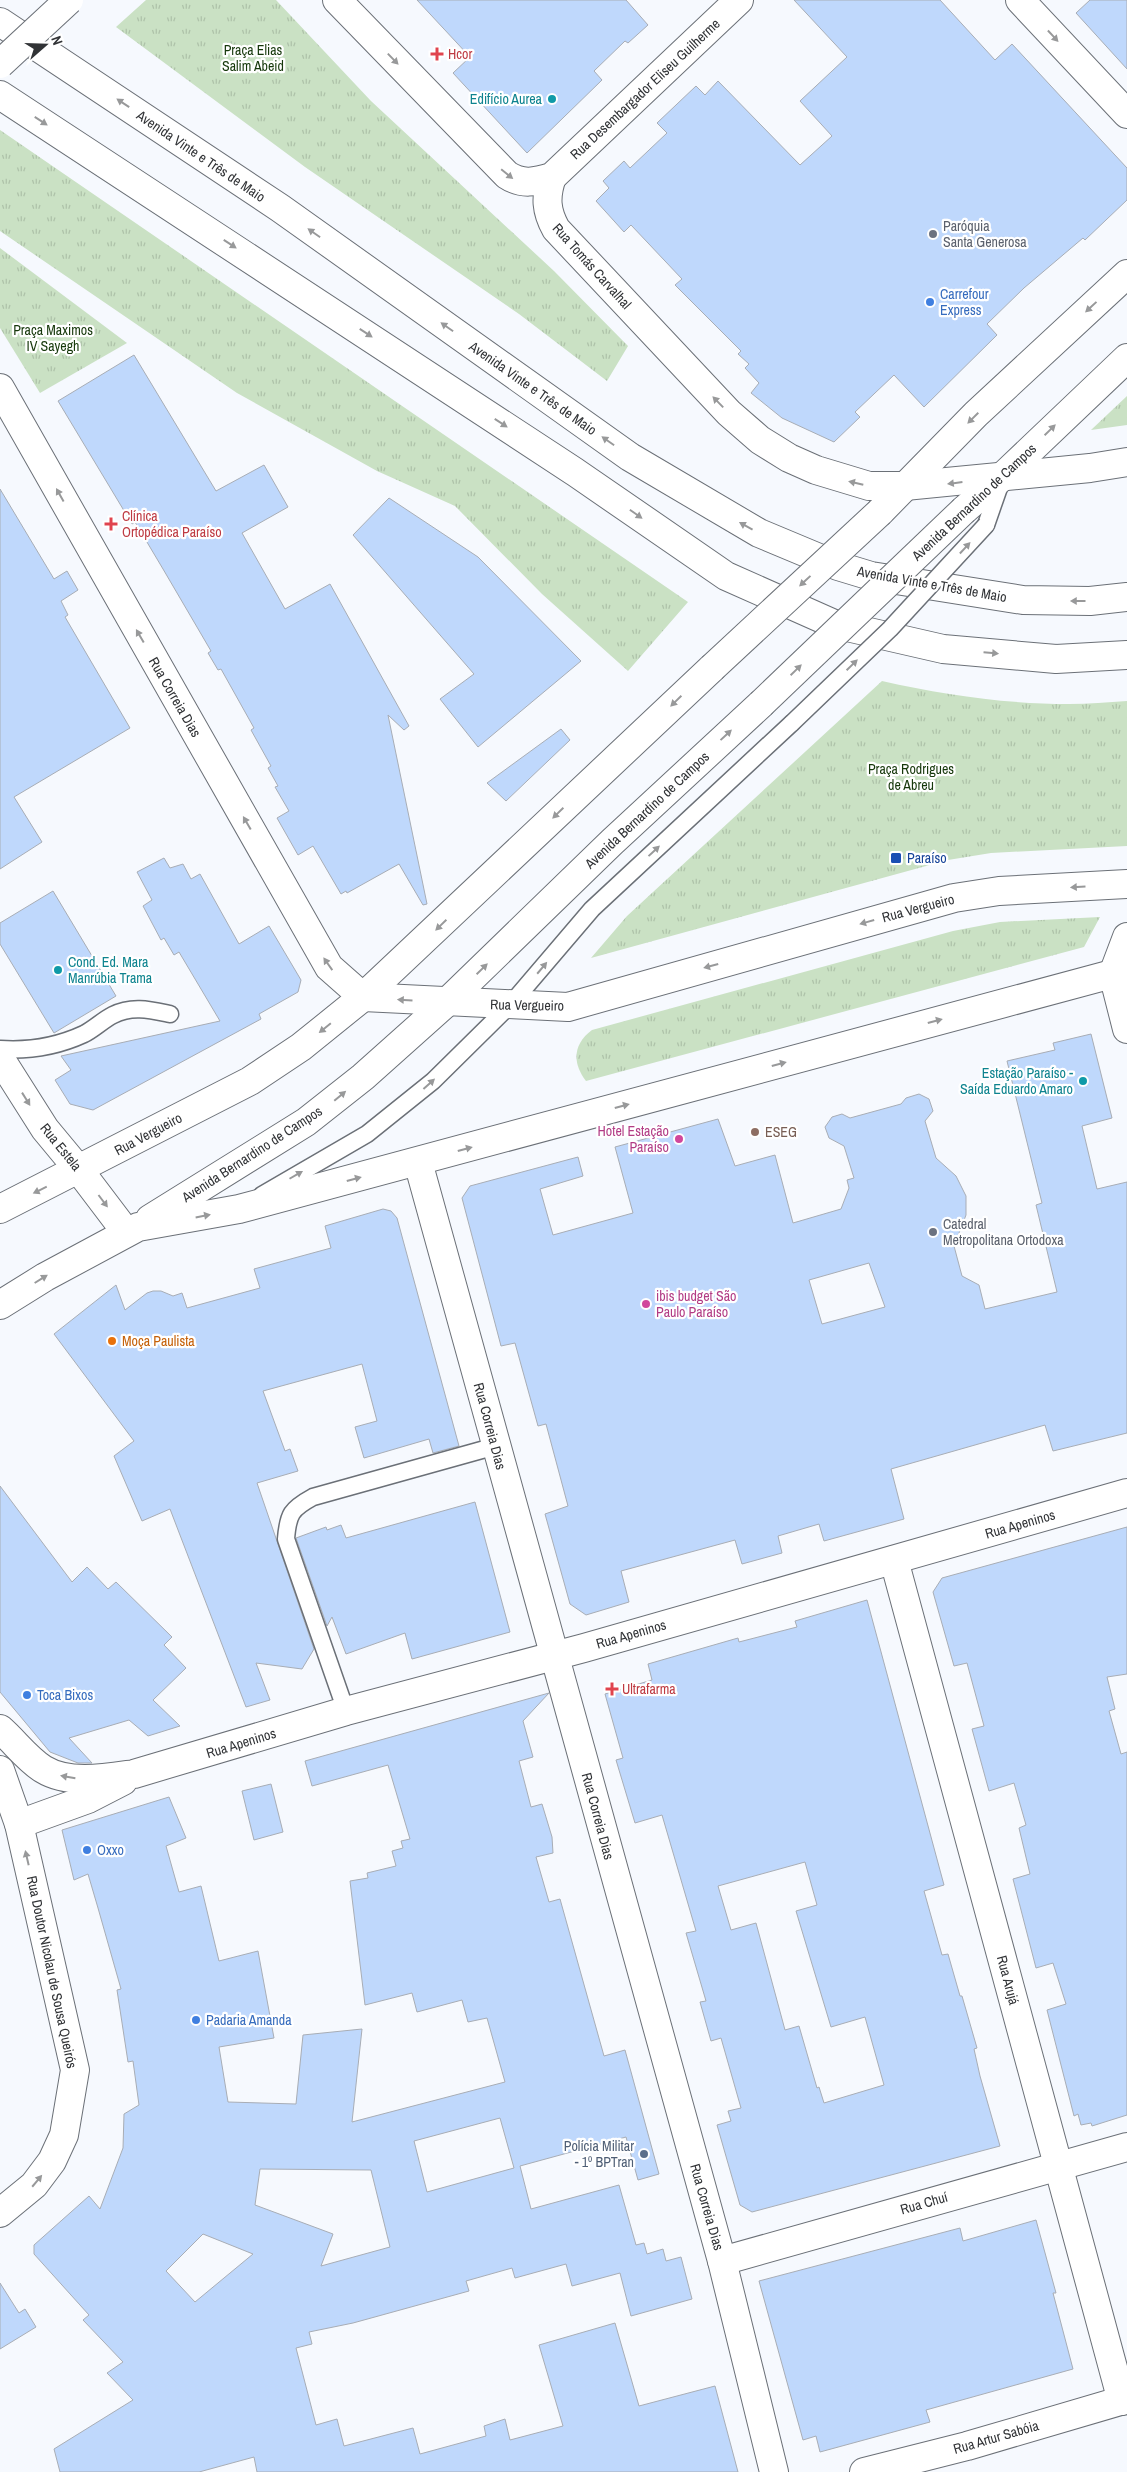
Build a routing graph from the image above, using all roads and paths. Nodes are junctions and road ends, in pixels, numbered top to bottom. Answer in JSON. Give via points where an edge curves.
{"nodes":[{"id":1,"x":69,"y":0,"type":"edge"},
{"id":2,"x":337,"y":0,"type":"edge"},
{"id":3,"x":739,"y":0,"type":"edge"},
{"id":4,"x":1020,"y":0,"type":"edge"},
{"id":5,"x":0,"y":22,"type":"edge"},
{"id":6,"x":0,"y":64,"type":"edge"},
{"id":7,"x":0,"y":95,"type":"edge"},
{"id":8,"x":1127,"y":114,"type":"edge"},
{"id":9,"x":552,"y":177,"type":"junction"},
{"id":10,"x":1127,"y":274,"type":"edge"},
{"id":11,"x":1127,"y":358,"type":"edge"},
{"id":12,"x":0,"y":388,"type":"edge"},
{"id":13,"x":1127,"y":462,"type":"edge"},
{"id":14,"x":1003,"y":476,"type":"junction"},
{"id":15,"x":905,"y":486,"type":"junction"},
{"id":16,"x":1127,"y":597,"type":"edge"},
{"id":17,"x":1127,"y":655,"type":"edge"},
{"id":18,"x":1127,"y":884,"type":"edge"},
{"id":19,"x":1127,"y":937,"type":"edge"},
{"id":20,"x":1120,"y":972,"type":"edge"},
{"id":21,"x":363,"y":997,"type":"junction"},
{"id":22,"x":447,"y":1002,"type":"junction"},
{"id":23,"x":510,"y":1005,"type":"junction"},
{"id":24,"x":170,"y":1014,"type":"dead end"},
{"id":25,"x":1127,"y":1029,"type":"edge"},
{"id":26,"x":0,"y":1049,"type":"edge"},
{"id":27,"x":0,"y":1058,"type":"edge"},
{"id":28,"x":418,"y":1162,"type":"junction"},
{"id":29,"x":79,"y":1170,"type":"junction"},
{"id":30,"x":0,"y":1209,"type":"edge"},
{"id":31,"x":239,"y":1209,"type":"junction"},
{"id":32,"x":132,"y":1229,"type":"junction"},
{"id":33,"x":0,"y":1305,"type":"edge"},
{"id":34,"x":496,"y":1446,"type":"junction"},
{"id":35,"x":1127,"y":1493,"type":"edge"},
{"id":36,"x":894,"y":1560,"type":"junction"},
{"id":37,"x":553,"y":1656,"type":"junction"},
{"id":38,"x":346,"y":1711,"type":"junction"},
{"id":39,"x":0,"y":1728,"type":"edge"},
{"id":40,"x":0,"y":1770,"type":"edge"},
{"id":41,"x":134,"y":1774,"type":"junction"},
{"id":42,"x":19,"y":1824,"type":"junction"},
{"id":43,"x":1127,"y":2146,"type":"edge"},
{"id":44,"x":1058,"y":2165,"type":"junction"},
{"id":45,"x":0,"y":2213,"type":"edge"},
{"id":46,"x":722,"y":2261,"type":"junction"},
{"id":47,"x":1125,"y":2400,"type":"edge"},
{"id":48,"x":774,"y":2472,"type":"edge"},
{"id":49,"x":864,"y":2472,"type":"edge"}],
"edges":[{"from":1,"to":6,"type":"main road","bridge":true},
{"from":2,"to":9,"type":"main road","one_way":true,"via":[[507,175],[516,181],[527,182]]},
{"from":3,"to":9,"type":"main road","name":"Rua Desembargador Eliseu Guilherme"},
{"from":4,"to":8,"type":"main road","one_way":true},
{"from":16,"to":5,"type":"main road","name":"Avenida Vinte e Três de Maio","one_way":true,"via":[[1090,601],[1023,600],[889,579],[838,566],[759,533],[630,457],[280,208]]},
{"from":7,"to":17,"type":"main road","one_way":true,"via":[[575,472],[726,576],[834,624],[943,649],[1056,659]]},
{"from":15,"to":9,"type":"main road","name":"Rua Tomás Carvalhal","one_way":true,"via":[[869,486],[789,458],[760,440],[729,413],[556,228],[546,195]]},
{"from":10,"to":15,"type":"main road","one_way":true,"via":[[976,414]]},
{"from":14,"to":11,"type":"main road","name":"Avenida Bernardino de Campos","one_way":true},
{"from":21,"to":12,"type":"main road","name":"Rua Correia Dias","one_way":true,"via":[[329,967]]},
{"from":13,"to":14,"type":"main road","name":"Rua Tomás Carvalhal"},
{"from":14,"to":15,"type":"main road","name":"Rua Tomás Carvalhal","one_way":true},
{"from":22,"to":14,"type":"main road","name":"Avenida Bernardino de Campos","one_way":true,"bridge":true,"via":[[612,842]]},
{"from":23,"to":14,"type":"lane","one_way":true,"bridge":true,"via":[[592,909],[890,629],[986,525]]},
{"from":15,"to":21,"type":"main road","one_way":true,"bridge":true},
{"from":18,"to":23,"type":"main road","name":"Rua Vergueiro","one_way":true,"via":[[999,891],[962,897],[568,1007]]},
{"from":19,"to":20,"type":"main road"},
{"from":20,"to":25,"type":"main road"},
{"from":28,"to":20,"type":"main road","one_way":true},
{"from":22,"to":21,"type":"main road","name":"Rua Vergueiro","one_way":true},
{"from":21,"to":29,"type":"main road","name":"Rua Vergueiro","one_way":true,"via":[[301,1046],[250,1080]]},
{"from":22,"to":23,"type":"main road","name":"Rua Vergueiro"},
{"from":32,"to":22,"type":"main road","name":"Avenida Bernardino de Campos","one_way":true,"via":[[306,1122],[363,1077]]},
{"from":31,"to":23,"type":"lane","one_way":true,"via":[[368,1134],[433,1081]]},
{"from":24,"to":26,"type":"lane","via":[[142,1008],[114,1014],[86,1033],[64,1042],[17,1050]]},
{"from":27,"to":29,"type":"main road","name":"Rua Estela","one_way":true,"via":[[45,1129]]},
{"from":31,"to":28,"type":"main road","one_way":true},
{"from":28,"to":34,"type":"main road","name":"Rua Correia Dias"},
{"from":29,"to":30,"type":"main road","name":"Rua Vergueiro","one_way":true},
{"from":29,"to":32,"type":"main road","name":"Rua Estela","one_way":true},
{"from":32,"to":31,"type":"main road","one_way":true},
{"from":33,"to":32,"type":"main road","one_way":true},
{"from":34,"to":37,"type":"main road","name":"Rua Correia Dias"},
{"from":34,"to":38,"type":"lane","via":[[313,1497],[298,1505],[288,1518],[286,1538]]},
{"from":35,"to":36,"type":"main road","name":"Rua Apeninos"},
{"from":36,"to":37,"type":"main road","name":"Rua Apeninos"},
{"from":36,"to":44,"type":"main road","name":"Rua Arujá"},
{"from":37,"to":38,"type":"main road","name":"Rua Apeninos"},
{"from":37,"to":46,"type":"main road","name":"Rua Correia Dias"},
{"from":38,"to":41,"type":"main road","name":"Rua Apeninos"},
{"from":41,"to":39,"type":"main road","name":"Rua Apeninos","one_way":true,"via":[[103,1779],[52,1774],[41,1768]]},
{"from":40,"to":42,"type":"main road","name":"Rua Doutor Nicolau de Sousa Queirós"},
{"from":41,"to":42,"type":"main road","name":"Rua Apeninos","via":[[110,1789]]},
{"from":45,"to":42,"type":"main road","name":"Rua Doutor Nicolau de Sousa Queirós","one_way":true,"via":[[34,2185],[52,2161],[64,2135],[75,2070]]},
{"from":43,"to":44,"type":"main road","name":"Rua Chuí"},
{"from":44,"to":46,"type":"main road","name":"Rua Chuí"},
{"from":44,"to":47,"type":"main road","name":"Rua Arujá"},
{"from":46,"to":48,"type":"main road","name":"Rua Correia Dias"},
{"from":47,"to":49,"type":"main road","name":"Rua Artur Sabóia","via":[[968,2446]]}]}
